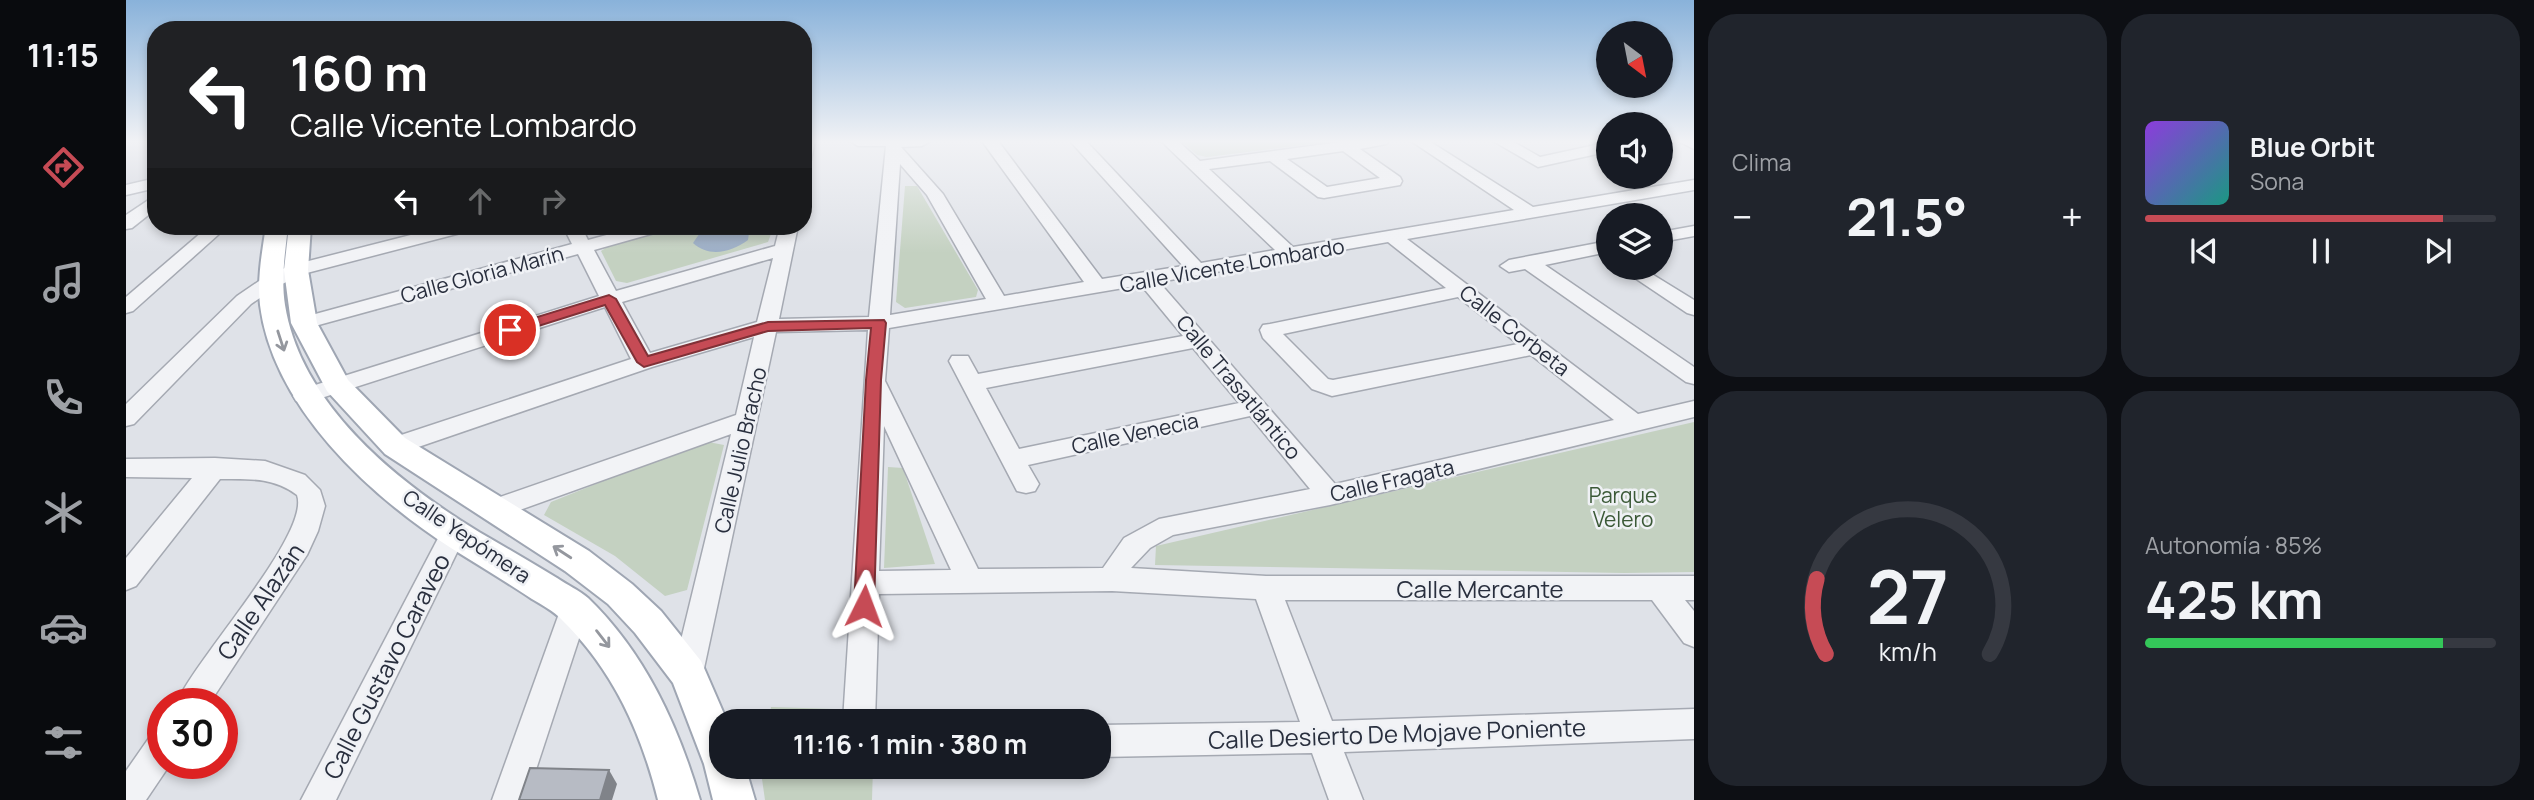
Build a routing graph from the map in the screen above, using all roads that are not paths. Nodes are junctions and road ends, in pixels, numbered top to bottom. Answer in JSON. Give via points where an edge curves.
{"nodes":[{"id":1,"x":890,"y":178,"type":"edge"},
{"id":2,"x":922,"y":178,"type":"edge"},
{"id":3,"x":1017,"y":178,"type":"edge"},
{"id":4,"x":1112,"y":178,"type":"edge"},
{"id":5,"x":1209,"y":178,"type":"edge"},
{"id":6,"x":1304,"y":178,"type":"edge"},
{"id":7,"x":1388,"y":178,"type":"edge"},
{"id":8,"x":1477,"y":178,"type":"edge"},
{"id":9,"x":1694,"y":185,"type":"edge"},
{"id":10,"x":147,"y":186,"type":"edge"},
{"id":11,"x":126,"y":190,"type":"edge"},
{"id":12,"x":147,"y":207,"type":"edge"},
{"id":13,"x":1532,"y":214,"type":"junction"},
{"id":14,"x":131,"y":220,"type":"edge"},
{"id":15,"x":1694,"y":231,"type":"edge"},
{"id":16,"x":209,"y":235,"type":"edge"},
{"id":17,"x":278,"y":235,"type":"edge"},
{"id":18,"x":297,"y":235,"type":"edge"},
{"id":19,"x":433,"y":235,"type":"edge"},
{"id":20,"x":577,"y":235,"type":"edge"},
{"id":21,"x":625,"y":235,"type":"edge"},
{"id":22,"x":1673,"y":235,"type":"edge"},
{"id":23,"x":787,"y":237,"type":"edge"},
{"id":24,"x":1394,"y":238,"type":"junction"},
{"id":25,"x":1673,"y":238,"type":"edge"},
{"id":26,"x":583,"y":246,"type":"junction"},
{"id":27,"x":1694,"y":246,"type":"edge"},
{"id":28,"x":1596,"y":251,"type":"edge"},
{"id":29,"x":1290,"y":254,"type":"junction"},
{"id":30,"x":1518,"y":264,"type":"joint"},
{"id":31,"x":1197,"y":270,"type":"junction"},
{"id":32,"x":282,"y":276,"type":"junction"},
{"id":33,"x":1147,"y":280,"type":"junction"},
{"id":34,"x":1648,"y":280,"type":"edge"},
{"id":35,"x":1098,"y":288,"type":"junction"},
{"id":36,"x":1463,"y":290,"type":"junction"},
{"id":37,"x":609,"y":299,"type":"junction"},
{"id":38,"x":999,"y":304,"type":"junction"},
{"id":39,"x":126,"y":307,"type":"edge"},
{"id":40,"x":1694,"y":309,"type":"edge"},
{"id":41,"x":304,"y":323,"type":"junction"},
{"id":42,"x":879,"y":323,"type":"junction"},
{"id":43,"x":768,"y":327,"type":"junction"},
{"id":44,"x":1199,"y":340,"type":"junction"},
{"id":45,"x":1536,"y":346,"type":"junction"},
{"id":46,"x":960,"y":361,"type":"dead end"},
{"id":47,"x":644,"y":362,"type":"junction"},
{"id":48,"x":1694,"y":377,"type":"edge"},
{"id":49,"x":874,"y":380,"type":"junction"},
{"id":50,"x":972,"y":383,"type":"junction"},
{"id":51,"x":337,"y":385,"type":"junction"},
{"id":52,"x":304,"y":396,"type":"junction"},
{"id":53,"x":1256,"y":407,"type":"junction"},
{"id":54,"x":1694,"y":409,"type":"edge"},
{"id":55,"x":126,"y":418,"type":"edge"},
{"id":56,"x":746,"y":420,"type":"junction"},
{"id":57,"x":1634,"y":423,"type":"junction"},
{"id":58,"x":395,"y":446,"type":"junction"},
{"id":59,"x":1013,"y":459,"type":"junction"},
{"id":60,"x":215,"y":467,"type":"junction"},
{"id":61,"x":126,"y":468,"type":"edge"},
{"id":62,"x":1026,"y":484,"type":"dead end"},
{"id":63,"x":1330,"y":495,"type":"junction"},
{"id":64,"x":492,"y":510,"type":"junction"},
{"id":65,"x":454,"y":532,"type":"junction"},
{"id":66,"x":126,"y":578,"type":"edge"},
{"id":67,"x":969,"y":579,"type":"junction"},
{"id":68,"x":1112,"y":579,"type":"junction"},
{"id":69,"x":865,"y":583,"type":"junction"},
{"id":70,"x":1266,"y":588,"type":"junction"},
{"id":71,"x":1694,"y":588,"type":"edge"},
{"id":72,"x":1660,"y":589,"type":"junction"},
{"id":73,"x":575,"y":608,"type":"junction"},
{"id":74,"x":1694,"y":634,"type":"edge"},
{"id":75,"x":688,"y":673,"type":"junction"},
{"id":76,"x":202,"y":688,"type":"edge"},
{"id":77,"x":860,"y":709,"type":"edge"},
{"id":78,"x":1694,"y":724,"type":"edge"},
{"id":79,"x":709,"y":725,"type":"edge"},
{"id":80,"x":1321,"y":737,"type":"junction"},
{"id":81,"x":1111,"y":741,"type":"edge"},
{"id":82,"x":147,"y":769,"type":"edge"},
{"id":83,"x":728,"y":779,"type":"edge"},
{"id":84,"x":126,"y":800,"type":"edge"},
{"id":85,"x":318,"y":800,"type":"edge"},
{"id":86,"x":509,"y":800,"type":"edge"},
{"id":87,"x":679,"y":800,"type":"edge"},
{"id":88,"x":734,"y":800,"type":"edge"},
{"id":89,"x":1346,"y":800,"type":"edge"}],
"edges":[{"from":1,"to":42,"type":"street"},
{"from":2,"to":38,"type":"street"},
{"from":3,"to":35,"type":"street"},
{"from":4,"to":31,"type":"street"},
{"from":5,"to":29,"type":"street"},
{"from":6,"to":7,"type":"street","via":[[1324,193],[1393,182]]},
{"from":8,"to":13,"type":"street"},
{"from":9,"to":13,"type":"street","name":"Calle Vicente Lombardo"},
{"from":10,"to":11,"type":"street"},
{"from":12,"to":14,"type":"street"},
{"from":13,"to":24,"type":"street","name":"Calle Vicente Lombardo"},
{"from":15,"to":22,"type":"street"},
{"from":16,"to":39,"type":"street"},
{"from":17,"to":32,"type":"main road","name":"Calle Yepómera"},
{"from":18,"to":32,"type":"main road","name":"Calle Yepómera"},
{"from":19,"to":32,"type":"street"},
{"from":20,"to":26,"type":"street"},
{"from":21,"to":26,"type":"street","name":"Calle Gloria Marín"},
{"from":23,"to":37,"type":"street"},
{"from":23,"to":43,"type":"street","name":"Calle Julio Bracho"},
{"from":24,"to":29,"type":"street","name":"Calle Vicente Lombardo"},
{"from":24,"to":36,"type":"street","name":"Calle Corbeta"},
{"from":25,"to":27,"type":"street"},
{"from":26,"to":37,"type":"street"},
{"from":26,"to":41,"type":"street","name":"Calle Gloria Marín"},
{"from":28,"to":30,"type":"street"},
{"from":29,"to":31,"type":"street","name":"Calle Vicente Lombardo"},
{"from":30,"to":48,"type":"street"},
{"from":31,"to":33,"type":"street","name":"Calle Vicente Lombardo"},
{"from":32,"to":41,"type":"main road","name":"Calle Yepómera"},
{"from":32,"to":52,"type":"main road","name":"Calle Yepómera","one_way":true,"via":[[279,339]]},
{"from":32,"to":55,"type":"street","via":[[244,300]]},
{"from":33,"to":35,"type":"street","name":"Calle Vicente Lombardo"},
{"from":33,"to":44,"type":"street","name":"Calle Trasatlántico"},
{"from":34,"to":40,"type":"street"},
{"from":35,"to":38,"type":"street","name":"Calle Vicente Lombardo"},
{"from":36,"to":45,"type":"street","name":"Calle Corbeta"},
{"from":36,"to":45,"type":"street","via":[[1270,330],[1320,384],[1332,388]]},
{"from":37,"to":47,"type":"street"},
{"from":37,"to":51,"type":"street"},
{"from":38,"to":42,"type":"street","name":"Calle Vicente Lombardo"},
{"from":41,"to":51,"type":"main road","name":"Calle Yepómera"},
{"from":42,"to":43,"type":"street","name":"Calle Vicente Lombardo"},
{"from":42,"to":49,"type":"street"},
{"from":43,"to":47,"type":"street","name":"Calle Vicente Lombardo"},
{"from":43,"to":56,"type":"street","name":"Calle Julio Bracho"},
{"from":44,"to":50,"type":"street"},
{"from":44,"to":53,"type":"street","name":"Calle Trasatlántico"},
{"from":45,"to":57,"type":"street","name":"Calle Corbeta"},
{"from":46,"to":50,"type":"street"},
{"from":47,"to":58,"type":"street","name":"Calle Vicente Lombardo"},
{"from":49,"to":67,"type":"street"},
{"from":49,"to":69,"type":"street"},
{"from":50,"to":59,"type":"street"},
{"from":51,"to":52,"type":"street"},
{"from":51,"to":58,"type":"main road","name":"Calle Yepómera"},
{"from":52,"to":65,"type":"main road","name":"Calle Yepómera","via":[[358,457]]},
{"from":53,"to":59,"type":"street","name":"Calle Venecia"},
{"from":53,"to":63,"type":"street","name":"Calle Trasatlántico"},
{"from":54,"to":57,"type":"street","name":"Calle Fragata"},
{"from":56,"to":64,"type":"street"},
{"from":56,"to":75,"type":"street","name":"Calle Julio Bracho"},
{"from":57,"to":63,"type":"street","name":"Calle Fragata"},
{"from":58,"to":64,"type":"main road","name":"Calle Yepómera"},
{"from":59,"to":62,"type":"street"},
{"from":60,"to":61,"type":"street"},
{"from":60,"to":66,"type":"street"},
{"from":60,"to":76,"type":"street","name":"Calle Alazán","via":[[284,475],[310,495],[314,507],[312,521],[297,547]]},
{"from":63,"to":68,"type":"street","name":"Calle Fragata","via":[[1168,526],[1130,547]]},
{"from":75,"to":64,"type":"main road","name":"Calle Yepómera","one_way":true,"via":[[649,622],[620,594],[577,561]]},
{"from":65,"to":73,"type":"main road","name":"Calle Yepómera"},
{"from":65,"to":85,"type":"street","name":"Calle Gustavo Caraveo"},
{"from":67,"to":68,"type":"street","name":"Calle Mercante"},
{"from":67,"to":69,"type":"street","name":"Calle Mercante"},
{"from":68,"to":70,"type":"street","name":"Calle Mercante"},
{"from":69,"to":77,"type":"street"},
{"from":70,"to":72,"type":"street","name":"Calle Mercante"},
{"from":70,"to":80,"type":"street"},
{"from":71,"to":72,"type":"street","name":"Calle Mercante"},
{"from":72,"to":74,"type":"street"},
{"from":73,"to":86,"type":"street"},
{"from":73,"to":87,"type":"main road","name":"Calle Yepómera","one_way":true,"via":[[622,665],[649,713]]},
{"from":75,"to":79,"type":"main road","name":"Calle Yepómera"},
{"from":78,"to":80,"type":"street","name":"Calle Desierto De Mojave Poniente"},
{"from":80,"to":81,"type":"street","name":"Calle Desierto De Mojave Poniente"},
{"from":80,"to":89,"type":"street"},
{"from":82,"to":84,"type":"street"},
{"from":83,"to":88,"type":"main road"}]}
